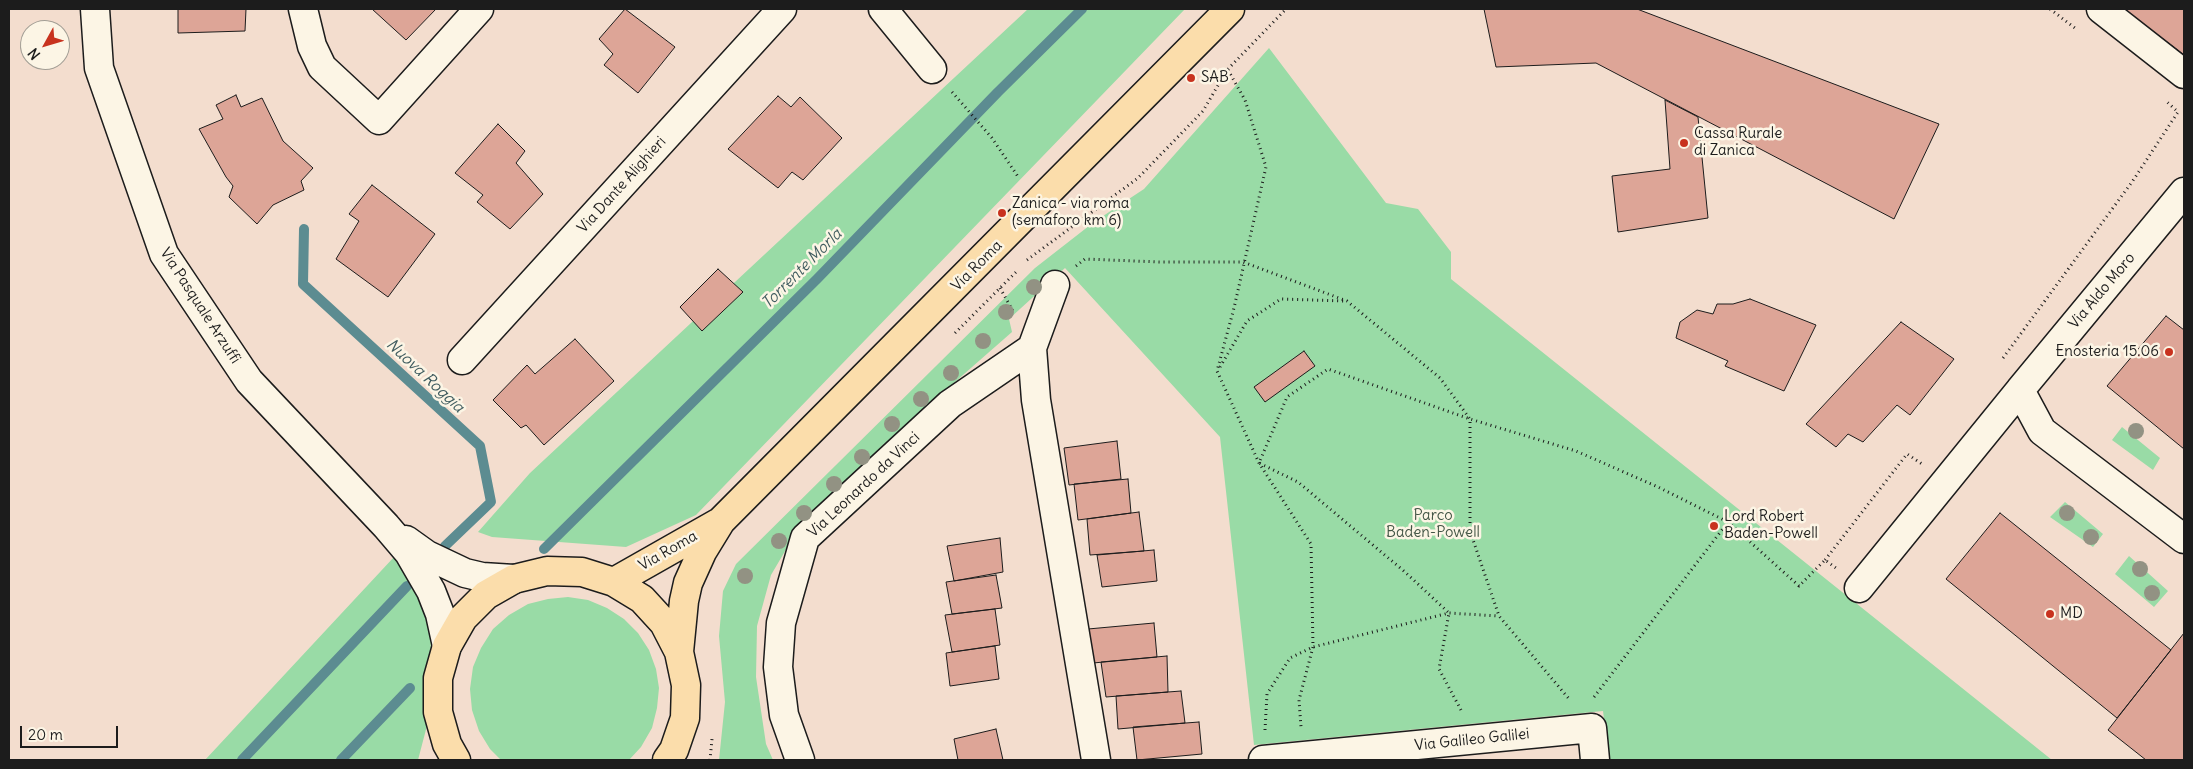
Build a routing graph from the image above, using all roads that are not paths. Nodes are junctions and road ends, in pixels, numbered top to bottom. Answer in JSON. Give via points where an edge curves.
{"nodes":[{"id":1,"x":94,"y":9,"type":"edge"},
{"id":2,"x":304,"y":9,"type":"edge"},
{"id":3,"x":479,"y":9,"type":"edge"},
{"id":4,"x":782,"y":9,"type":"edge"},
{"id":5,"x":883,"y":9,"type":"edge"},
{"id":6,"x":1230,"y":9,"type":"edge"},
{"id":7,"x":2101,"y":9,"type":"edge"},
{"id":8,"x":932,"y":69,"type":"dead end"},
{"id":9,"x":2184,"y":74,"type":"edge"},
{"id":10,"x":2184,"y":192,"type":"edge"},
{"id":11,"x":1055,"y":285,"type":"road end"},
{"id":12,"x":1032,"y":348,"type":"junction"},
{"id":13,"x":462,"y":360,"type":"dead end"},
{"id":14,"x":2020,"y":390,"type":"junction"},
{"id":15,"x":722,"y":521,"type":"junction"},
{"id":16,"x":386,"y":526,"type":"junction"},
{"id":17,"x":2184,"y":539,"type":"edge"},
{"id":18,"x":514,"y":579,"type":"junction"},
{"id":19,"x":614,"y":582,"type":"junction"},
{"id":20,"x":1859,"y":588,"type":"road end"},
{"id":21,"x":447,"y":646,"type":"junction"},
{"id":22,"x":679,"y":652,"type":"junction"},
{"id":23,"x":448,"y":755,"type":"edge"},
{"id":24,"x":673,"y":757,"type":"edge"},
{"id":25,"x":800,"y":760,"type":"edge"},
{"id":26,"x":1096,"y":760,"type":"edge"},
{"id":27,"x":1264,"y":760,"type":"edge"},
{"id":28,"x":1595,"y":760,"type":"edge"}],
"edges":[{"from":1,"to":16,"type":"street","name":"Via Pasquale Arzuffi","via":[[99,68],[164,254],[249,382]]},
{"from":2,"to":3,"type":"street","via":[[312,46],[322,67],[379,120]]},
{"from":4,"to":13,"type":"street","name":"Via Dante Alighieri"},
{"from":5,"to":8,"type":"street"},
{"from":6,"to":15,"type":"main road","name":"Via Roma"},
{"from":7,"to":9,"type":"street"},
{"from":10,"to":14,"type":"street","name":"Via Aldo Moro"},
{"from":11,"to":12,"type":"street"},
{"from":12,"to":25,"type":"street","name":"Via Leonardo da Vinci","via":[[950,404],[806,538],[781,623],[778,667],[784,715]]},
{"from":12,"to":26,"type":"street","via":[[1036,400]]},
{"from":14,"to":17,"type":"street","via":[[2042,430]]},
{"from":14,"to":20,"type":"street","name":"Via Aldo Moro"},
{"from":15,"to":19,"type":"main road","name":"Via Roma"},
{"from":15,"to":22,"type":"main road","name":"Via Roma","via":[[702,552],[688,583]]},
{"from":16,"to":18,"type":"street","name":"Via Pasquale Arzuffi","via":[[427,555],[449,566],[482,577]]},
{"from":16,"to":21,"type":"street","name":"Via Pasquale Arzuffi","via":[[409,554],[431,591]]},
{"from":18,"to":19,"type":"main road","name":"Via Roma","via":[[547,571],[582,572]]},
{"from":18,"to":21,"type":"main road","name":"Via Roma","via":[[486,595],[463,618]]},
{"from":19,"to":22,"type":"main road","name":"Via Roma","via":[[642,599],[664,623]]},
{"from":21,"to":23,"type":"main road","name":"Via Roma","via":[[438,678],[438,712]]},
{"from":22,"to":24,"type":"main road","name":"Via Roma","via":[[686,684],[685,718]]},
{"from":27,"to":28,"type":"street","name":"Via Galileo Galilei","via":[[1476,740],[1586,721]]}]}
